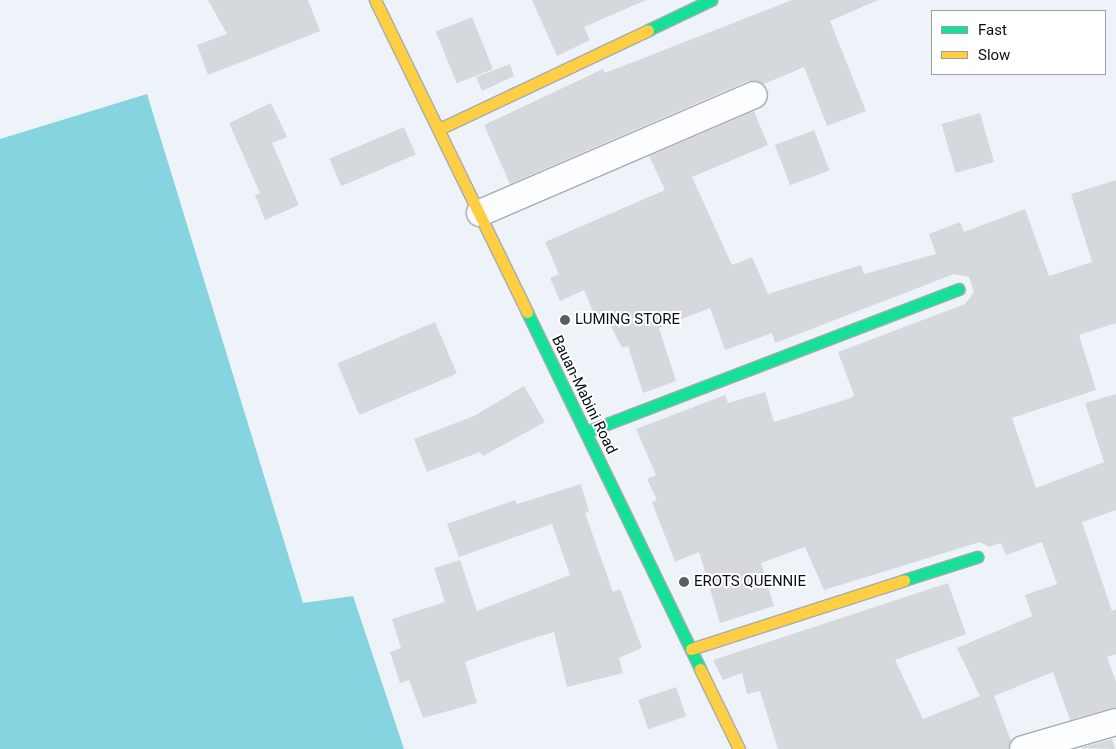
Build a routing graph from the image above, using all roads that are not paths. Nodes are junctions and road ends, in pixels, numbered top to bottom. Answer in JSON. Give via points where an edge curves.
{"nodes":[{"id":1,"x":375,"y":0,"type":"edge"},
{"id":2,"x":711,"y":0,"type":"edge"},
{"id":3,"x":754,"y":95,"type":"dead end"},
{"id":4,"x":439,"y":129,"type":"junction"},
{"id":5,"x":480,"y":213,"type":"junction"},
{"id":6,"x":959,"y":289,"type":"dead end"},
{"id":7,"x":586,"y":432,"type":"junction"},
{"id":8,"x":976,"y":557,"type":"dead end"},
{"id":9,"x":691,"y":649,"type":"junction"},
{"id":10,"x":1116,"y":722,"type":"edge"},
{"id":11,"x":739,"y":749,"type":"edge"},
{"id":12,"x":1023,"y":749,"type":"edge"}],
"edges":[{"from":1,"to":4,"type":"street","name":"Bauan-Mabini Road"},
{"from":2,"to":4,"type":"street"},
{"from":3,"to":5,"type":"street"},
{"from":4,"to":5,"type":"street","name":"Bauan-Mabini Road"},
{"from":5,"to":7,"type":"street","name":"Bauan-Mabini Road"},
{"from":6,"to":7,"type":"street"},
{"from":7,"to":9,"type":"street","name":"Bauan-Mabini Road"},
{"from":8,"to":9,"type":"street"},
{"from":9,"to":11,"type":"street","name":"Bauan-Mabini Road"},
{"from":10,"to":12,"type":"street"}]}
